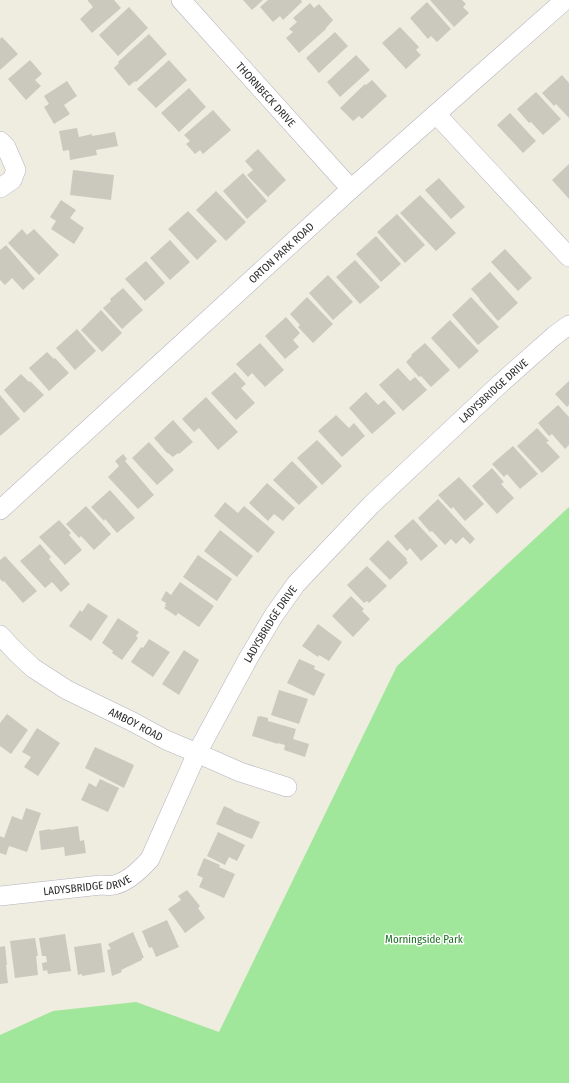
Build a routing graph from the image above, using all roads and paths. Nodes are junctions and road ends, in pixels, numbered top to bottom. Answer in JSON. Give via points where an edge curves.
{"nodes":[{"id":1,"x":181,"y":0,"type":"edge"},
{"id":2,"x":565,"y":0,"type":"edge"},
{"id":3,"x":436,"y":114,"type":"junction"},
{"id":4,"x":0,"y":141,"type":"edge"},
{"id":5,"x":0,"y":188,"type":"edge"},
{"id":6,"x":351,"y":189,"type":"junction"},
{"id":7,"x":569,"y":257,"type":"edge"},
{"id":8,"x":569,"y":325,"type":"edge"},
{"id":9,"x":0,"y":510,"type":"edge"},
{"id":10,"x":0,"y":635,"type":"edge"},
{"id":11,"x":197,"y":753,"type":"junction"},
{"id":12,"x":287,"y":787,"type":"dead end"},
{"id":13,"x":0,"y":896,"type":"edge"}],
"edges":[{"from":1,"to":6,"type":"street","name":"THORNBECK DRIVE"},
{"from":2,"to":3,"type":"street","name":"ORTON PARK ROAD"},
{"from":3,"to":6,"type":"street","name":"ORTON PARK ROAD"},
{"from":3,"to":7,"type":"street"},
{"from":4,"to":5,"type":"street","via":[[6,147],[16,170],[12,180]]},
{"from":6,"to":9,"type":"street","name":"ORTON PARK ROAD"},
{"from":8,"to":11,"type":"street","name":"LADYSBRIDGE DRIVE","via":[[500,383],[370,505],[296,584],[249,656]]},
{"from":10,"to":11,"type":"street","name":"AMBOY ROAD","via":[[33,668],[67,690]]},
{"from":11,"to":12,"type":"street","name":"AMBOY ROAD","via":[[240,772]]},
{"from":11,"to":13,"type":"street","name":"LADYSBRIDGE DRIVE","via":[[150,858],[126,880],[115,885]]}]}
